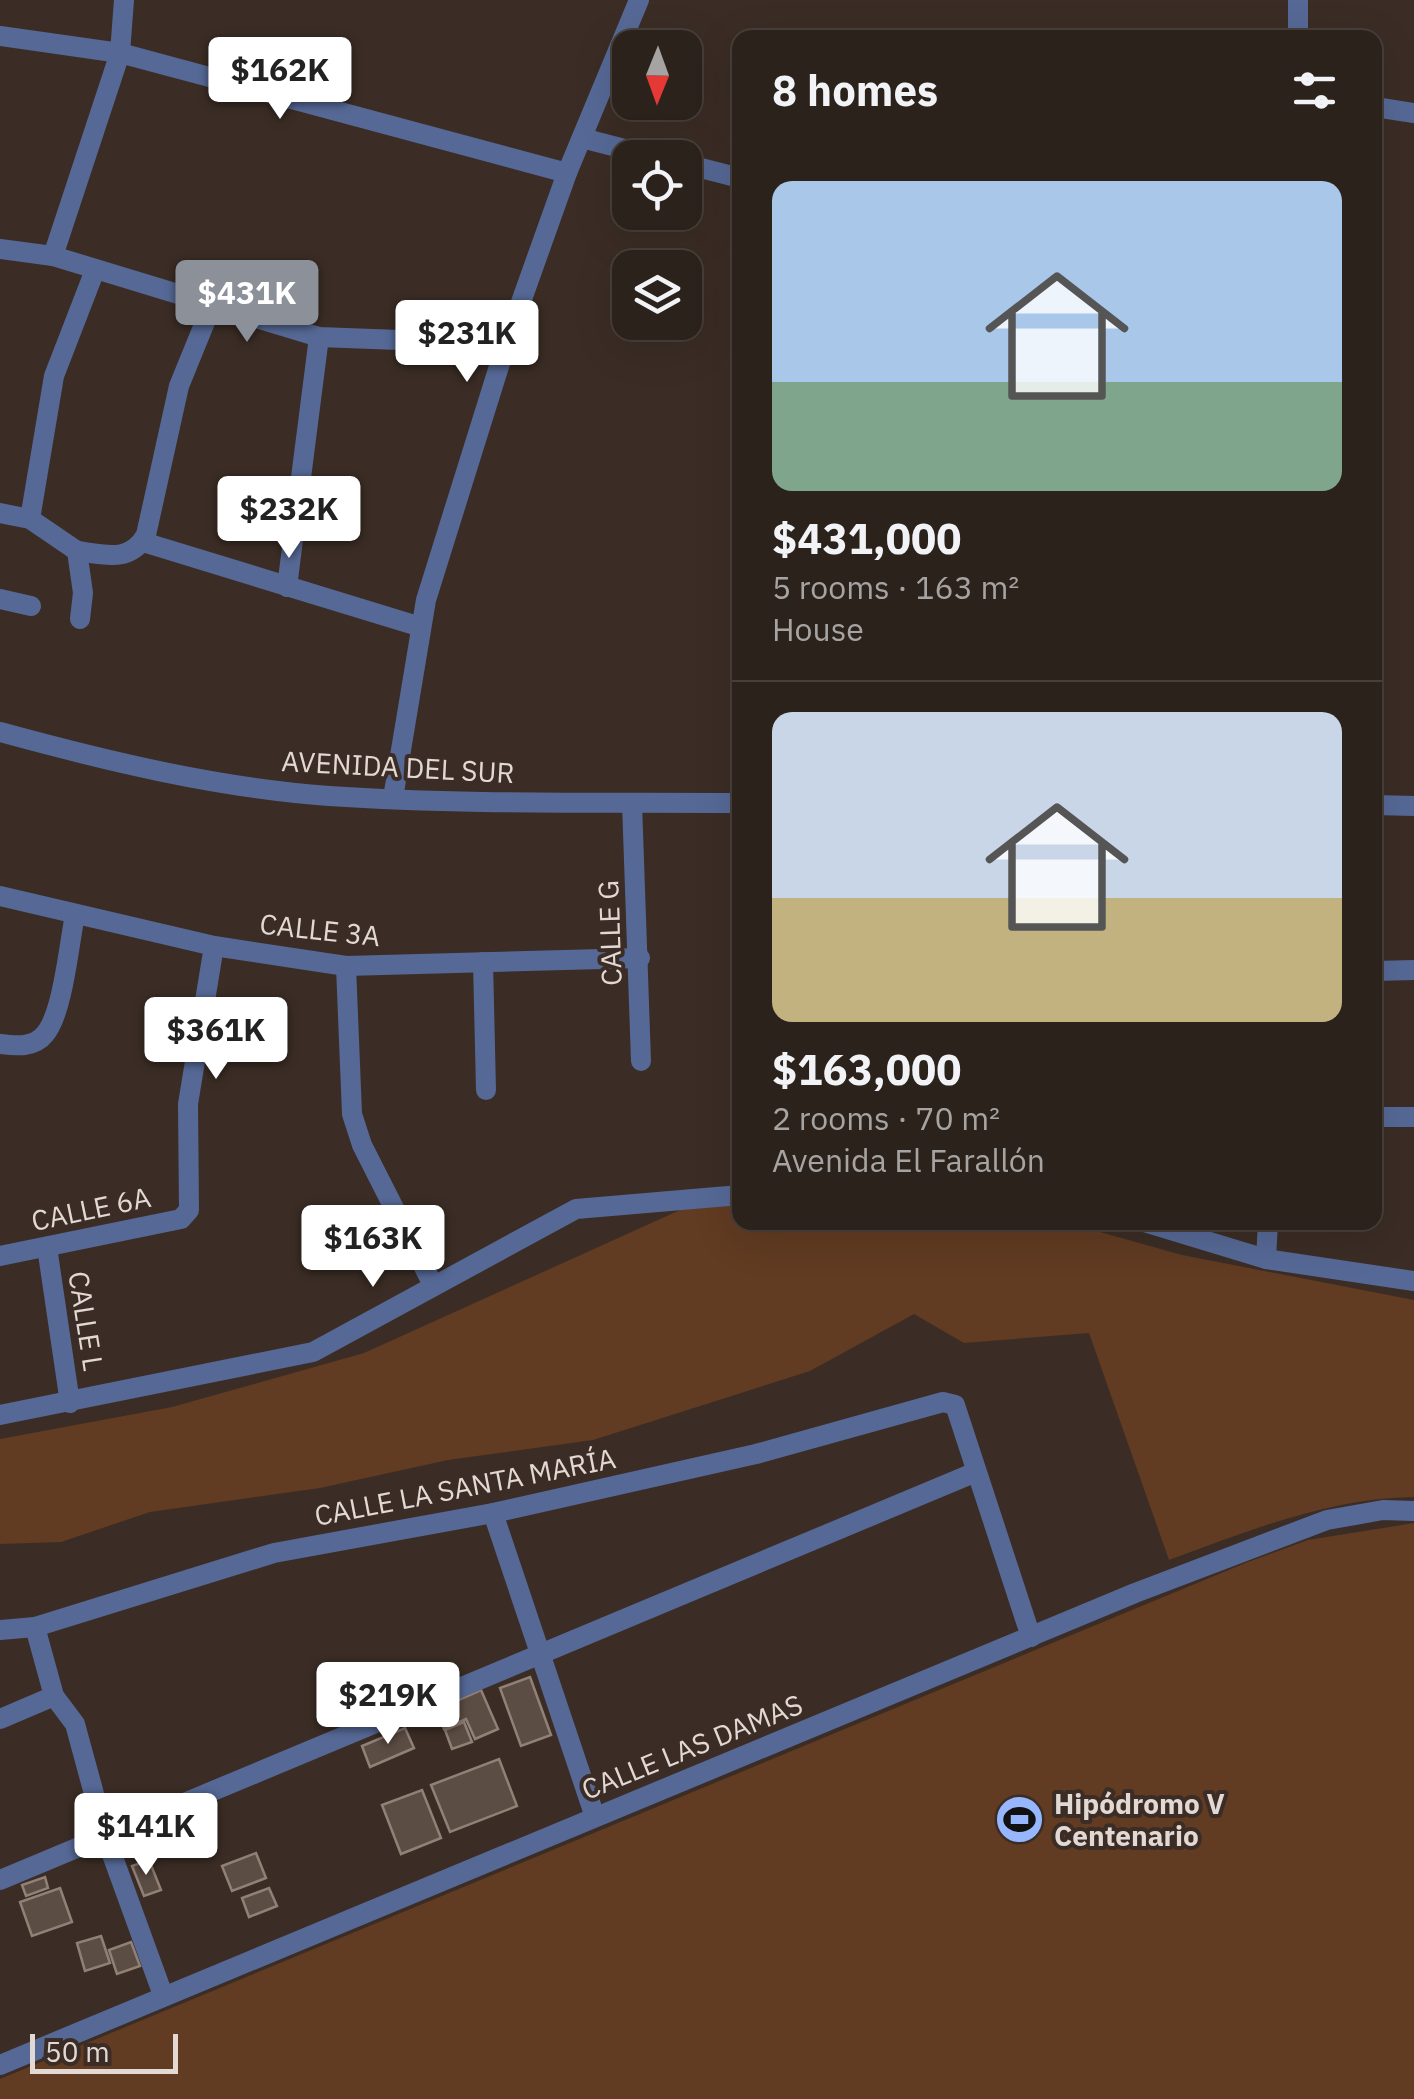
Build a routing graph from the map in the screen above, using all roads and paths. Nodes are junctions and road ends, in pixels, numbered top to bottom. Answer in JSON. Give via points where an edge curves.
{"nodes":[{"id":1,"x":124,"y":0,"type":"edge"},
{"id":2,"x":639,"y":0,"type":"edge"},
{"id":3,"x":1298,"y":0,"type":"edge"},
{"id":4,"x":1298,"y":30,"type":"edge"},
{"id":5,"x":0,"y":36,"type":"edge"},
{"id":6,"x":120,"y":53,"type":"junction"},
{"id":7,"x":1382,"y":108,"type":"edge"},
{"id":8,"x":1414,"y":113,"type":"edge"},
{"id":9,"x":582,"y":138,"type":"junction"},
{"id":10,"x":612,"y":146,"type":"edge"},
{"id":11,"x":702,"y":168,"type":"edge"},
{"id":12,"x":567,"y":173,"type":"junction"},
{"id":13,"x":732,"y":176,"type":"edge"},
{"id":14,"x":0,"y":249,"type":"edge"},
{"id":15,"x":53,"y":256,"type":"junction"},
{"id":16,"x":95,"y":270,"type":"junction"},
{"id":17,"x":212,"y":305,"type":"junction"},
{"id":18,"x":320,"y":337,"type":"junction"},
{"id":19,"x":506,"y":344,"type":"junction"},
{"id":20,"x":0,"y":513,"type":"edge"},
{"id":21,"x":30,"y":520,"type":"junction"},
{"id":22,"x":142,"y":542,"type":"junction"},
{"id":23,"x":77,"y":550,"type":"junction"},
{"id":24,"x":287,"y":587,"type":"junction"},
{"id":25,"x":0,"y":599,"type":"edge"},
{"id":26,"x":31,"y":606,"type":"dead end"},
{"id":27,"x":80,"y":619,"type":"dead end"},
{"id":28,"x":421,"y":627,"type":"junction"},
{"id":29,"x":0,"y":732,"type":"edge"},
{"id":30,"x":393,"y":798,"type":"junction"},
{"id":31,"x":632,"y":802,"type":"junction"},
{"id":32,"x":732,"y":803,"type":"edge"},
{"id":33,"x":1382,"y":805,"type":"edge"},
{"id":34,"x":1414,"y":806,"type":"edge"},
{"id":35,"x":0,"y":896,"type":"edge"},
{"id":36,"x":75,"y":915,"type":"junction"},
{"id":37,"x":214,"y":946,"type":"junction"},
{"id":38,"x":640,"y":958,"type":"junction"},
{"id":39,"x":484,"y":962,"type":"junction"},
{"id":40,"x":346,"y":966,"type":"junction"},
{"id":41,"x":1414,"y":970,"type":"edge"},
{"id":42,"x":1382,"y":971,"type":"edge"},
{"id":43,"x":0,"y":1044,"type":"edge"},
{"id":44,"x":642,"y":1061,"type":"dead end"},
{"id":45,"x":486,"y":1090,"type":"dead end"},
{"id":46,"x":1382,"y":1116,"type":"edge"},
{"id":47,"x":1414,"y":1117,"type":"edge"},
{"id":48,"x":732,"y":1196,"type":"edge"},
{"id":49,"x":1170,"y":1230,"type":"edge"},
{"id":50,"x":1268,"y":1230,"type":"edge"},
{"id":51,"x":46,"y":1247,"type":"junction"},
{"id":52,"x":0,"y":1256,"type":"edge"},
{"id":53,"x":1266,"y":1259,"type":"junction"},
{"id":54,"x":1414,"y":1281,"type":"edge"},
{"id":55,"x":432,"y":1283,"type":"junction"},
{"id":56,"x":70,"y":1403,"type":"junction"},
{"id":57,"x":0,"y":1415,"type":"edge"},
{"id":58,"x":976,"y":1472,"type":"junction"},
{"id":59,"x":1414,"y":1511,"type":"edge"},
{"id":60,"x":493,"y":1513,"type":"junction"},
{"id":61,"x":35,"y":1627,"type":"junction"},
{"id":62,"x":0,"y":1630,"type":"edge"},
{"id":63,"x":1031,"y":1637,"type":"junction"},
{"id":64,"x":542,"y":1656,"type":"junction"},
{"id":65,"x":54,"y":1696,"type":"junction"},
{"id":66,"x":0,"y":1719,"type":"edge"},
{"id":67,"x":595,"y":1817,"type":"junction"},
{"id":68,"x":106,"y":1838,"type":"junction"},
{"id":69,"x":0,"y":1880,"type":"edge"},
{"id":70,"x":164,"y":1995,"type":"junction"},
{"id":71,"x":0,"y":2066,"type":"edge"}],
"edges":[{"from":1,"to":6,"type":"street"},
{"from":2,"to":9,"type":"street"},
{"from":3,"to":4,"type":"street"},
{"from":5,"to":6,"type":"street"},
{"from":6,"to":12,"type":"street"},
{"from":6,"to":15,"type":"street"},
{"from":7,"to":8,"type":"street"},
{"from":9,"to":10,"type":"street"},
{"from":9,"to":12,"type":"street"},
{"from":11,"to":13,"type":"street"},
{"from":12,"to":19,"type":"street"},
{"from":14,"to":15,"type":"street"},
{"from":15,"to":16,"type":"street"},
{"from":16,"to":17,"type":"street"},
{"from":16,"to":21,"type":"street","via":[[54,376]]},
{"from":17,"to":18,"type":"street"},
{"from":17,"to":22,"type":"street","via":[[179,386]]},
{"from":18,"to":19,"type":"street"},
{"from":18,"to":24,"type":"street"},
{"from":19,"to":28,"type":"street"},
{"from":20,"to":21,"type":"street"},
{"from":21,"to":23,"type":"street"},
{"from":22,"to":23,"type":"street","via":[[125,555]]},
{"from":22,"to":24,"type":"street"},
{"from":23,"to":27,"type":"street","via":[[84,593]]},
{"from":24,"to":28,"type":"street"},
{"from":25,"to":26,"type":"street"},
{"from":28,"to":30,"type":"street"},
{"from":29,"to":30,"type":"street","name":"AVENIDA DEL SUR","via":[[223,782]]},
{"from":30,"to":31,"type":"street","name":"AVENIDA DEL SUR"},
{"from":31,"to":32,"type":"street","name":"AVENIDA DEL SUR"},
{"from":31,"to":38,"type":"street","name":"CALLE G"},
{"from":33,"to":34,"type":"street"},
{"from":35,"to":36,"type":"street","name":"CALLE 3A"},
{"from":36,"to":37,"type":"street","name":"CALLE 3A"},
{"from":36,"to":43,"type":"street","via":[[44,1037],[22,1046]]},
{"from":37,"to":40,"type":"street","name":"CALLE 3A"},
{"from":37,"to":51,"type":"street","name":"CALLE 6A","via":[[188,1104],[189,1210],[181,1219]]},
{"from":38,"to":39,"type":"street","name":"CALLE 3A"},
{"from":38,"to":44,"type":"street","name":"CALLE G"},
{"from":39,"to":40,"type":"street","name":"CALLE 3A"},
{"from":39,"to":45,"type":"street"},
{"from":40,"to":55,"type":"street","via":[[352,1114]]},
{"from":41,"to":42,"type":"street"},
{"from":46,"to":47,"type":"street"},
{"from":48,"to":55,"type":"street","via":[[576,1209]]},
{"from":49,"to":53,"type":"street"},
{"from":50,"to":53,"type":"street"},
{"from":51,"to":52,"type":"street","name":"CALLE 6A"},
{"from":51,"to":56,"type":"street","name":"CALLE L"},
{"from":53,"to":54,"type":"street"},
{"from":55,"to":56,"type":"street","via":[[313,1352]]},
{"from":56,"to":57,"type":"street"},
{"from":58,"to":60,"type":"street","name":"CALLE LA SANTA MARÍA","via":[[955,1405],[943,1402],[756,1454]]},
{"from":58,"to":63,"type":"street"},
{"from":58,"to":64,"type":"street"},
{"from":59,"to":63,"type":"street","name":"CALLE LAS DAMAS","via":[[1326,1520]]},
{"from":60,"to":61,"type":"street","name":"CALLE LA SANTA MARÍA","via":[[274,1553]]},
{"from":60,"to":64,"type":"street"},
{"from":61,"to":62,"type":"street","name":"CALLE LA SANTA MARÍA"},
{"from":61,"to":65,"type":"street"},
{"from":63,"to":67,"type":"street","name":"CALLE LAS DAMAS"},
{"from":64,"to":67,"type":"street"},
{"from":64,"to":68,"type":"street"},
{"from":65,"to":66,"type":"street"},
{"from":65,"to":68,"type":"street","via":[[74,1724]]},
{"from":67,"to":70,"type":"street","name":"CALLE LAS DAMAS"},
{"from":68,"to":69,"type":"street"},
{"from":68,"to":70,"type":"street"},
{"from":70,"to":71,"type":"street","name":"CALLE LAS DAMAS"}]}
